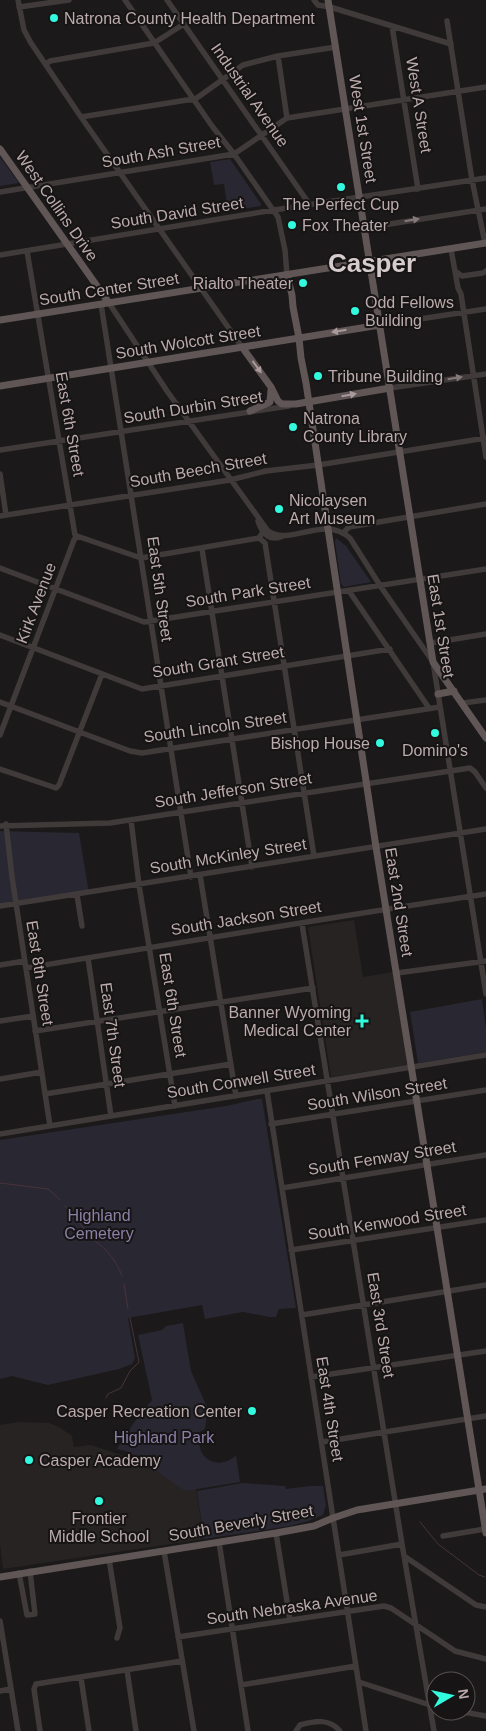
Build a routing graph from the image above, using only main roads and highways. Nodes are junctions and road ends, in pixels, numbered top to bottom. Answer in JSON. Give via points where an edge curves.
{"nodes":[{"id":1,"x":329,"y":3,"type":"edge"},
{"id":2,"x":0,"y":149,"type":"edge"},
{"id":3,"x":485,"y":243,"type":"edge"},
{"id":4,"x":369,"y":261,"type":"junction"},
{"id":5,"x":287,"y":275,"type":"junction"},
{"id":6,"x":105,"y":304,"type":"junction"},
{"id":7,"x":0,"y":320,"type":"edge"},
{"id":8,"x":380,"y":325,"type":"junction"},
{"id":9,"x":299,"y":338,"type":"junction"},
{"id":10,"x":242,"y":347,"type":"junction"},
{"id":11,"x":0,"y":386,"type":"edge"},
{"id":12,"x":271,"y":387,"type":"junction"},
{"id":13,"x":390,"y":388,"type":"junction"},
{"id":14,"x":308,"y":402,"type":"junction"},
{"id":15,"x":250,"y":411,"type":"road end"},
{"id":16,"x":454,"y":690,"type":"junction"},
{"id":17,"x":438,"y":694,"type":"road end"},
{"id":18,"x":486,"y":738,"type":"edge"},
{"id":19,"x":482,"y":1490,"type":"edge"},
{"id":20,"x":484,"y":1513,"type":"edge"},
{"id":21,"x":485,"y":1529,"type":"edge"},
{"id":22,"x":486,"y":1533,"type":"edge"},
{"id":23,"x":0,"y":1577,"type":"edge"}],
"edges":[{"from":1,"to":4,"type":"main road","name":"West 1st Street"},
{"from":2,"to":6,"type":"main road","name":"West Collins Drive","via":[[67,243]]},
{"from":3,"to":4,"type":"main road","name":"South Center Street"},
{"from":4,"to":5,"type":"main road","name":"South Center Street"},
{"from":4,"to":8,"type":"main road","name":"East 1st Street"},
{"from":5,"to":6,"type":"main road","name":"South Center Street"},
{"from":5,"to":9,"type":"main road","name":"East 2nd Street"},
{"from":6,"to":7,"type":"main road","name":"South Center Street"},
{"from":8,"to":9,"type":"main road","name":"South Wolcott Street","one_way":true},
{"from":8,"to":13,"type":"main road","name":"East 1st Street"},
{"from":9,"to":10,"type":"main road","name":"South Wolcott Street"},
{"from":9,"to":14,"type":"main road","name":"East 2nd Street"},
{"from":10,"to":11,"type":"main road","name":"South Wolcott Street"},
{"from":10,"to":12,"type":"main road","one_way":true},
{"from":12,"to":14,"type":"main road","name":"South Durbin Street","via":[[282,404]]},
{"from":12,"to":15,"type":"main road","via":[[270,402]]},
{"from":14,"to":13,"type":"main road","name":"South Durbin Street","one_way":true},
{"from":13,"to":16,"type":"main road","name":"East 1st Street","via":[[434,662]]},
{"from":14,"to":19,"type":"main road","name":"East 2nd Street","via":[[467,1419]]},
{"from":16,"to":17,"type":"main road"},
{"from":16,"to":18,"type":"main road"},
{"from":19,"to":20,"type":"main road","name":"East 2nd Street"},
{"from":19,"to":23,"type":"main road","name":"South Beverly Street","via":[[357,1510],[314,1526],[276,1533]]},
{"from":20,"to":21,"type":"main road","name":"East 2nd Street"},
{"from":21,"to":22,"type":"main road","name":"East 2nd Street"}]}
